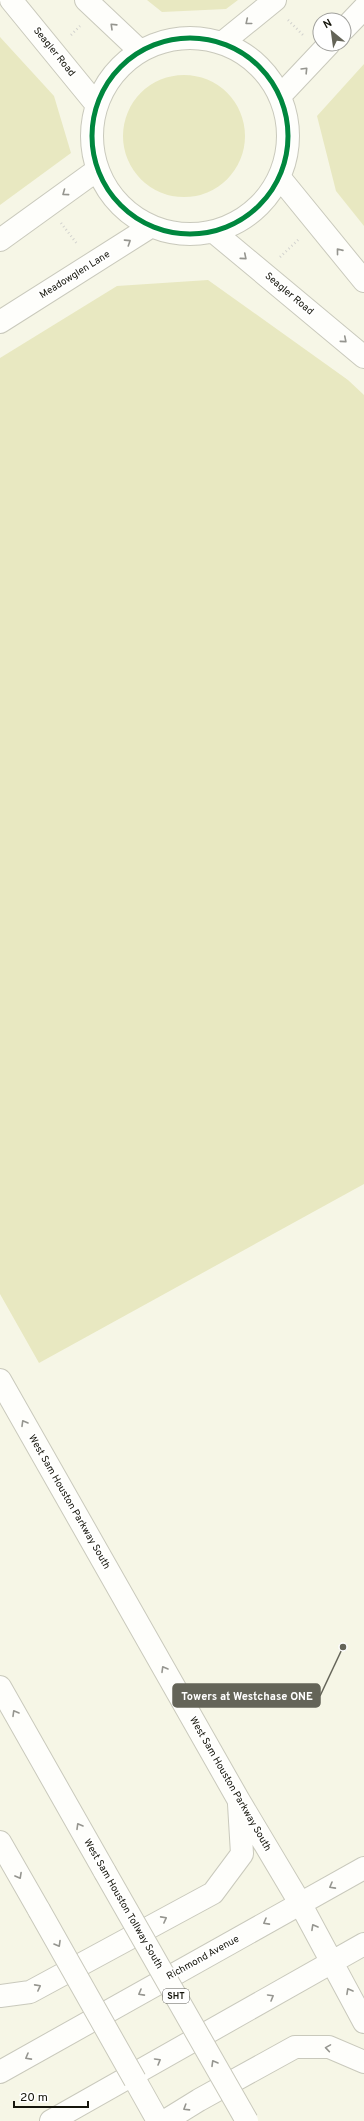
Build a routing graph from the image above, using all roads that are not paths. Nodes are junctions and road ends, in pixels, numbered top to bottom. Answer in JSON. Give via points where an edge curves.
{"nodes":[{"id":1,"x":11,"y":0,"type":"edge"},
{"id":2,"x":86,"y":0,"type":"edge"},
{"id":3,"x":280,"y":8,"type":"edge"},
{"id":4,"x":364,"y":8,"type":"edge"},
{"id":5,"x":352,"y":21,"type":"edge"},
{"id":6,"x":222,"y":43,"type":"junction"},
{"id":7,"x":140,"y":51,"type":"junction"},
{"id":8,"x":322,"y":52,"type":"edge"},
{"id":9,"x":280,"y":96,"type":"junction"},
{"id":10,"x":96,"y":104,"type":"junction"},
{"id":11,"x":97,"y":170,"type":"junction"},
{"id":12,"x":280,"y":178,"type":"junction"},
{"id":13,"x":150,"y":227,"type":"junction"},
{"id":14,"x":214,"y":232,"type":"junction"},
{"id":15,"x":0,"y":240,"type":"edge"},
{"id":16,"x":364,"y":281,"type":"edge"},
{"id":17,"x":0,"y":322,"type":"edge"},
{"id":18,"x":364,"y":357,"type":"edge"},
{"id":19,"x":0,"y":1380,"type":"edge"},
{"id":20,"x":0,"y":1687,"type":"edge"},
{"id":21,"x":238,"y":1799,"type":"junction"},
{"id":22,"x":0,"y":1842,"type":"edge"},
{"id":23,"x":364,"y":1868,"type":"edge"},
{"id":24,"x":300,"y":1903,"type":"junction"},
{"id":25,"x":364,"y":1944,"type":"edge"},
{"id":26,"x":332,"y":1962,"type":"junction"},
{"id":27,"x":0,"y":1996,"type":"edge"},
{"id":28,"x":364,"y":2022,"type":"edge"},
{"id":29,"x":364,"y":2062,"type":"edge"},
{"id":30,"x":0,"y":2072,"type":"edge"},
{"id":31,"x":135,"y":2080,"type":"junction"},
{"id":32,"x":51,"y":2121,"type":"edge"},
{"id":33,"x":152,"y":2121,"type":"edge"},
{"id":34,"x":158,"y":2121,"type":"edge"},
{"id":35,"x":165,"y":2121,"type":"edge"},
{"id":36,"x":247,"y":2121,"type":"edge"}],
"edges":[{"from":1,"to":10,"type":"main road","name":"Seagler Road"},
{"from":7,"to":2,"type":"main road","one_way":true},
{"from":3,"to":6,"type":"main road","one_way":true},
{"from":4,"to":5,"type":"main road"},
{"from":6,"to":7,"type":"main road","via":[[194,38],[166,41]]},
{"from":6,"to":9,"type":"main road","via":[[246,55],[266,73]]},
{"from":7,"to":10,"type":"main road","via":[[121,65],[106,83]]},
{"from":9,"to":8,"type":"main road","one_way":true},
{"from":9,"to":12,"type":"main road","via":[[288,123],[288,150]]},
{"from":10,"to":11,"type":"main road","via":[[90,137]]},
{"from":11,"to":13,"type":"main road","via":[[109,194],[128,214]]},
{"from":11,"to":15,"type":"main road","one_way":true},
{"from":12,"to":14,"type":"main road","via":[[263,202],[241,221]]},
{"from":16,"to":12,"type":"main road","one_way":true},
{"from":13,"to":14,"type":"main road","via":[[182,235]]},
{"from":17,"to":13,"type":"main road","name":"Meadowglen Lane","one_way":true},
{"from":14,"to":18,"type":"main road","name":"Seagler Road","one_way":true},
{"from":21,"to":19,"type":"main road","name":"West Sam Houston Parkway South","one_way":true},
{"from":36,"to":20,"type":"main road","name":"West Sam Houston Tollway South","number":"SHT","one_way":true,"bridge":true},
{"from":21,"to":24,"type":"main road","name":"West Sam Houston Parkway South"},
{"from":27,"to":21,"type":"main road","one_way":true,"via":[[30,1992],[213,1892],[242,1854]]},
{"from":22,"to":31,"type":"main road","one_way":true,"bridge":true},
{"from":23,"to":24,"type":"main road","name":"Richmond Avenue","one_way":true},
{"from":26,"to":24,"type":"main road","name":"West Sam Houston Parkway South","one_way":true},
{"from":24,"to":30,"type":"main road","name":"Richmond Avenue","one_way":true},
{"from":25,"to":26,"type":"main road"},
{"from":28,"to":26,"type":"main road","name":"West Sam Houston Parkway South","one_way":true},
{"from":32,"to":26,"type":"main road","one_way":true},
{"from":29,"to":35,"type":"main road","one_way":true,"via":[[329,2047],[295,2047]]},
{"from":31,"to":33,"type":"main road"},
{"from":31,"to":34,"type":"main road"}]}
